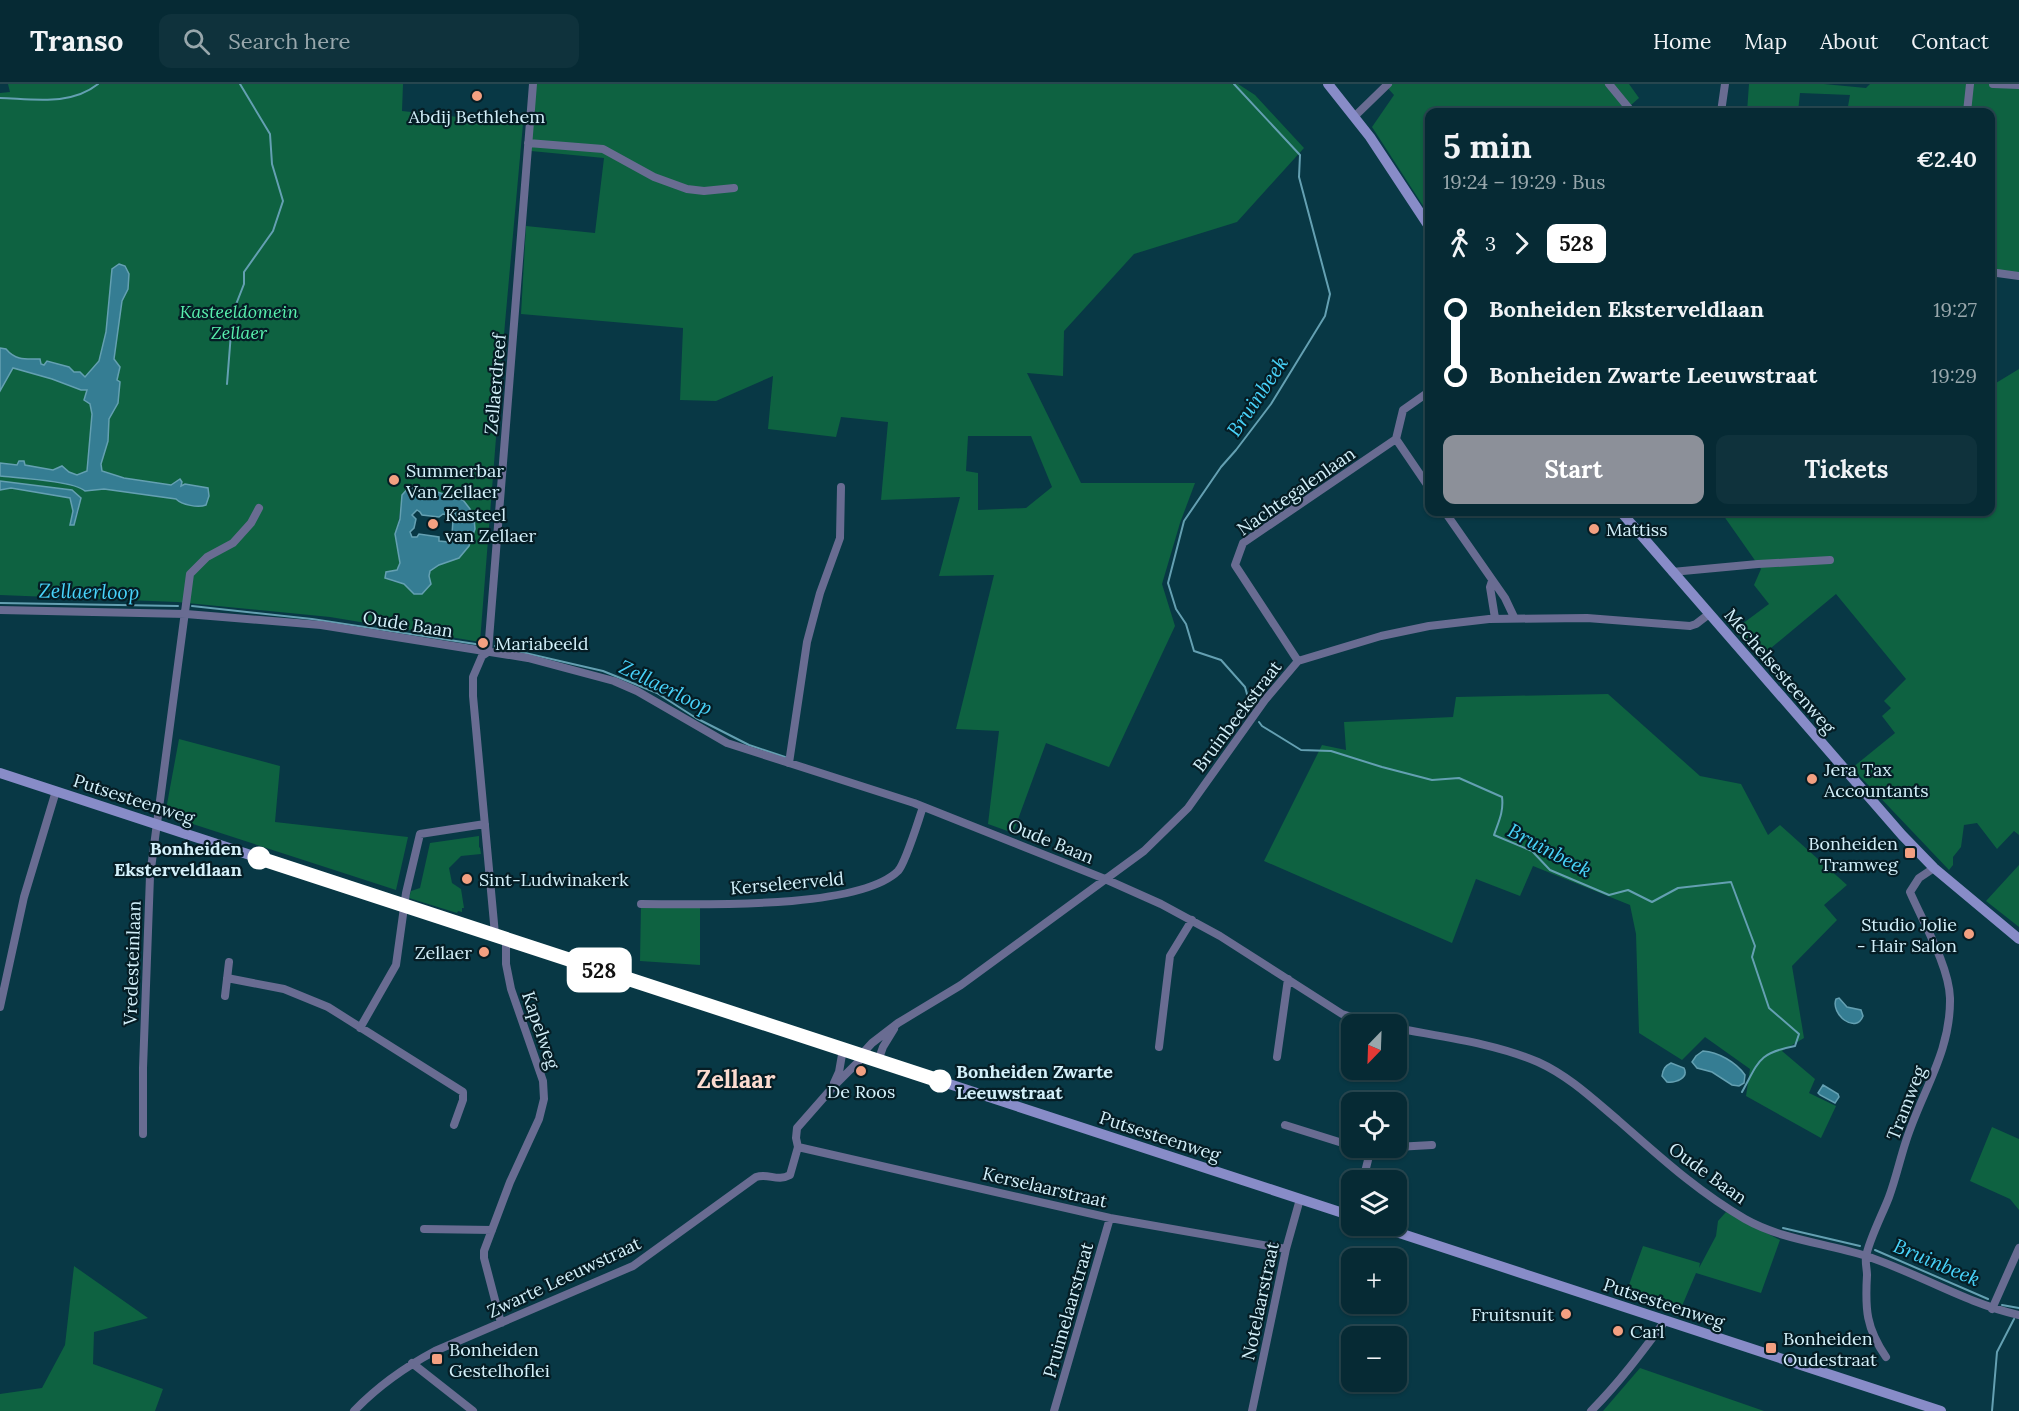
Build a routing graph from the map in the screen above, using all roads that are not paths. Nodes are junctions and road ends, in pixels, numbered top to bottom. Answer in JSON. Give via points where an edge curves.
{"nodes":[{"id":1,"x":533,"y":84,"type":"edge"},
{"id":2,"x":1328,"y":84,"type":"edge"},
{"id":3,"x":1388,"y":84,"type":"edge"},
{"id":4,"x":1609,"y":84,"type":"edge"},
{"id":5,"x":1725,"y":84,"type":"edge"},
{"id":6,"x":1970,"y":84,"type":"edge"},
{"id":7,"x":1993,"y":84,"type":"edge"},
{"id":8,"x":2019,"y":85,"type":"edge"},
{"id":9,"x":1629,"y":108,"type":"edge"},
{"id":10,"x":1722,"y":108,"type":"edge"},
{"id":11,"x":1967,"y":108,"type":"edge"},
{"id":12,"x":1355,"y":116,"type":"junction"},
{"id":13,"x":528,"y":143,"type":"junction"},
{"id":14,"x":734,"y":188,"type":"dead end"},
{"id":15,"x":1425,"y":221,"type":"edge"},
{"id":16,"x":1995,"y":273,"type":"edge"},
{"id":17,"x":2019,"y":276,"type":"edge"},
{"id":18,"x":1425,"y":395,"type":"edge"},
{"id":19,"x":1396,"y":439,"type":"junction"},
{"id":20,"x":1425,"y":482,"type":"edge"},
{"id":21,"x":841,"y":487,"type":"dead end"},
{"id":22,"x":259,"y":508,"type":"dead end"},
{"id":23,"x":1448,"y":516,"type":"edge"},
{"id":24,"x":1623,"y":516,"type":"edge"},
{"id":25,"x":1830,"y":560,"type":"dead end"},
{"id":26,"x":1672,"y":572,"type":"junction"},
{"id":27,"x":1491,"y":581,"type":"junction"},
{"id":28,"x":0,"y":610,"type":"edge"},
{"id":29,"x":186,"y":614,"type":"junction"},
{"id":30,"x":1709,"y":614,"type":"junction"},
{"id":31,"x":1514,"y":617,"type":"junction"},
{"id":32,"x":1495,"y":618,"type":"junction"},
{"id":33,"x":488,"y":652,"type":"junction"},
{"id":34,"x":1298,"y":662,"type":"junction"},
{"id":35,"x":789,"y":763,"type":"junction"},
{"id":36,"x":0,"y":773,"type":"edge"},
{"id":37,"x":56,"y":791,"type":"junction"},
{"id":38,"x":923,"y":807,"type":"junction"},
{"id":39,"x":157,"y":824,"type":"junction"},
{"id":40,"x":485,"y":824,"type":"junction"},
{"id":41,"x":1934,"y":868,"type":"junction"},
{"id":42,"x":1105,"y":879,"type":"junction"},
{"id":43,"x":641,"y":904,"type":"dead end"},
{"id":44,"x":406,"y":906,"type":"junction"},
{"id":45,"x":1192,"y":920,"type":"junction"},
{"id":46,"x":495,"y":934,"type":"junction"},
{"id":47,"x":506,"y":938,"type":"junction"},
{"id":48,"x":2019,"y":939,"type":"edge"},
{"id":49,"x":229,"y":962,"type":"dead end"},
{"id":50,"x":227,"y":978,"type":"junction"},
{"id":51,"x":1288,"y":979,"type":"junction"},
{"id":52,"x":225,"y":996,"type":"dead end"},
{"id":53,"x":0,"y":1007,"type":"edge"},
{"id":54,"x":1342,"y":1014,"type":"edge"},
{"id":55,"x":898,"y":1023,"type":"junction"},
{"id":56,"x":360,"y":1028,"type":"junction"},
{"id":57,"x":1407,"y":1030,"type":"edge"},
{"id":58,"x":1159,"y":1047,"type":"dead end"},
{"id":59,"x":843,"y":1049,"type":"junction"},
{"id":60,"x":862,"y":1055,"type":"junction"},
{"id":61,"x":1277,"y":1057,"type":"dead end"},
{"id":62,"x":878,"y":1061,"type":"junction"},
{"id":63,"x":832,"y":1087,"type":"junction"},
{"id":64,"x":454,"y":1125,"type":"dead end"},
{"id":65,"x":1285,"y":1125,"type":"dead end"},
{"id":66,"x":143,"y":1134,"type":"dead end"},
{"id":67,"x":1341,"y":1143,"type":"edge"},
{"id":68,"x":1432,"y":1145,"type":"dead end"},
{"id":69,"x":1407,"y":1146,"type":"edge"},
{"id":70,"x":798,"y":1147,"type":"junction"},
{"id":71,"x":1300,"y":1199,"type":"junction"},
{"id":72,"x":1341,"y":1213,"type":"edge"},
{"id":73,"x":1110,"y":1218,"type":"junction"},
{"id":74,"x":424,"y":1229,"type":"dead end"},
{"id":75,"x":492,"y":1230,"type":"junction"},
{"id":76,"x":1407,"y":1236,"type":"edge"},
{"id":77,"x":2019,"y":1248,"type":"edge"},
{"id":78,"x":1286,"y":1249,"type":"junction"},
{"id":79,"x":1866,"y":1256,"type":"junction"},
{"id":80,"x":1992,"y":1309,"type":"junction"},
{"id":81,"x":2019,"y":1315,"type":"edge"},
{"id":82,"x":1665,"y":1321,"type":"junction"},
{"id":83,"x":501,"y":1323,"type":"junction"},
{"id":84,"x":1886,"y":1357,"type":"dead end"},
{"id":85,"x":412,"y":1363,"type":"junction"},
{"id":86,"x":354,"y":1411,"type":"edge"},
{"id":87,"x":473,"y":1411,"type":"edge"},
{"id":88,"x":1054,"y":1411,"type":"edge"},
{"id":89,"x":1252,"y":1411,"type":"edge"},
{"id":90,"x":1591,"y":1411,"type":"edge"},
{"id":91,"x":1941,"y":1411,"type":"edge"}],
"edges":[{"from":1,"to":13,"type":"street","name":"Zellaerdreef"},
{"from":2,"to":12,"type":"main road"},
{"from":3,"to":12,"type":"street"},
{"from":4,"to":9,"type":"street"},
{"from":5,"to":10,"type":"street"},
{"from":6,"to":11,"type":"street"},
{"from":7,"to":8,"type":"street"},
{"from":12,"to":15,"type":"main road"},
{"from":13,"to":14,"type":"street","via":[[603,149],[654,177],[687,189],[704,192]]},
{"from":13,"to":33,"type":"street","name":"Zellaerdreef"},
{"from":16,"to":17,"type":"street"},
{"from":18,"to":19,"type":"street","via":[[1403,410]]},
{"from":19,"to":20,"type":"street"},
{"from":19,"to":34,"type":"street","name":"Nachtegalenlaan","via":[[1243,543],[1235,565]]},
{"from":21,"to":35,"type":"street","via":[[840,538],[807,642]]},
{"from":22,"to":29,"type":"street","name":"Vredesteinlaan","via":[[252,523],[233,543],[207,557],[190,574]]},
{"from":23,"to":27,"type":"street"},
{"from":24,"to":26,"type":"main road","name":"Mechelsesteenweg"},
{"from":25,"to":26,"type":"street"},
{"from":26,"to":30,"type":"main road","name":"Mechelsesteenweg"},
{"from":27,"to":31,"type":"street"},
{"from":27,"to":32,"type":"street"},
{"from":28,"to":29,"type":"street","name":"Oude Baan"},
{"from":29,"to":33,"type":"street","name":"Oude Baan","via":[[321,625]]},
{"from":29,"to":39,"type":"street","name":"Vredesteinlaan"},
{"from":30,"to":31,"type":"street","name":"Bruinbeekstraat","via":[[1690,626]]},
{"from":30,"to":41,"type":"main road","name":"Mechelsesteenweg"},
{"from":31,"to":32,"type":"street","name":"Bruinbeekstraat"},
{"from":32,"to":34,"type":"street","name":"Bruinbeekstraat","via":[[1381,636]]},
{"from":33,"to":35,"type":"street","name":"Oude Baan","via":[[528,658],[614,681],[727,743]]},
{"from":33,"to":40,"type":"street","name":"Zellaerdreef","via":[[482,656],[473,677]]},
{"from":34,"to":42,"type":"street","name":"Bruinbeekstraat","via":[[1265,700],[1188,808],[1144,850]]},
{"from":35,"to":38,"type":"street","name":"Oude Baan"},
{"from":36,"to":37,"type":"main road","name":"Putsesteenweg"},
{"from":37,"to":39,"type":"main road","name":"Putsesteenweg"},
{"from":37,"to":53,"type":"street","via":[[24,897]]},
{"from":38,"to":42,"type":"street","name":"Oude Baan"},
{"from":38,"to":43,"type":"street","name":"Kerseleerveld","via":[[900,868],[888,879],[851,893],[774,901]]},
{"from":39,"to":44,"type":"main road","name":"Putsesteenweg"},
{"from":39,"to":66,"type":"street","name":"Vredesteinlaan","via":[[150,876]]},
{"from":40,"to":44,"type":"street","via":[[420,834]]},
{"from":40,"to":46,"type":"street","name":"Zellaerdreef"},
{"from":41,"to":48,"type":"main road","name":"Mechelsesteenweg"},
{"from":41,"to":79,"type":"street","name":"Tramweg","via":[[1919,878],[1910,892],[1948,983],[1948,1031]]},
{"from":42,"to":45,"type":"street","name":"Oude Baan"},
{"from":42,"to":55,"type":"street","name":"Bruinbeekstraat","via":[[961,985]]},
{"from":44,"to":46,"type":"main road","name":"Putsesteenweg"},
{"from":44,"to":56,"type":"street","via":[[396,965]]},
{"from":45,"to":51,"type":"street","name":"Oude Baan"},
{"from":45,"to":58,"type":"street","via":[[1170,956]]},
{"from":46,"to":47,"type":"main road","name":"Putsesteenweg"},
{"from":47,"to":59,"type":"main road","name":"Putsesteenweg"},
{"from":47,"to":75,"type":"street","name":"Kapelweg","via":[[511,989],[544,1090],[539,1119]]},
{"from":49,"to":50,"type":"street"},
{"from":50,"to":52,"type":"street"},
{"from":50,"to":56,"type":"street","via":[[284,989],[328,1007]]},
{"from":51,"to":54,"type":"street","name":"Oude Baan"},
{"from":51,"to":61,"type":"street"},
{"from":55,"to":60,"type":"street","name":"Bruinbeekstraat"},
{"from":55,"to":62,"type":"street","name":"Bruinbeekstraat"},
{"from":56,"to":64,"type":"street","via":[[463,1092]]},
{"from":57,"to":79,"type":"street","name":"Oude Baan","via":[[1462,1040],[1537,1062],[1567,1079],[1680,1174],[1747,1220],[1776,1233]]},
{"from":59,"to":60,"type":"main road","name":"Putsesteenweg"},
{"from":59,"to":63,"type":"street","name":"Zwarte Leeuwstraat"},
{"from":60,"to":62,"type":"main road","name":"Putsesteenweg"},
{"from":60,"to":63,"type":"street","name":"Zwarte Leeuwstraat"},
{"from":62,"to":71,"type":"main road","name":"Putsesteenweg"},
{"from":63,"to":70,"type":"street","name":"Zwarte Leeuwstraat","via":[[797,1128]]},
{"from":65,"to":67,"type":"street"},
{"from":68,"to":69,"type":"street"},
{"from":70,"to":73,"type":"street","name":"Kerselaarstraat"},
{"from":70,"to":83,"type":"street","name":"Zwarte Leeuwstraat","via":[[790,1175],[783,1179],[756,1177],[633,1266]]},
{"from":71,"to":72,"type":"main road","name":"Putsesteenweg"},
{"from":71,"to":78,"type":"street","name":"Notelaarstraat"},
{"from":73,"to":78,"type":"street","name":"Kerselaarstraat"},
{"from":73,"to":88,"type":"street","name":"Pruimelaarstraat"},
{"from":74,"to":75,"type":"street"},
{"from":75,"to":83,"type":"street","name":"Kapelweg","via":[[484,1258]]},
{"from":76,"to":82,"type":"main road","name":"Putsesteenweg"},
{"from":77,"to":80,"type":"street"},
{"from":78,"to":89,"type":"street","name":"Notelaarstraat"},
{"from":79,"to":80,"type":"street","name":"Oude Baan"},
{"from":79,"to":84,"type":"street","name":"Tramweg","via":[[1869,1325]]},
{"from":80,"to":81,"type":"street","name":"Oude Baan"},
{"from":82,"to":90,"type":"street","via":[[1609,1394]]},
{"from":82,"to":91,"type":"main road","name":"Putsesteenweg"},
{"from":83,"to":85,"type":"street","name":"Zwarte Leeuwstraat"},
{"from":85,"to":86,"type":"street","name":"Zwarte Leeuwstraat"},
{"from":85,"to":87,"type":"street"}]}
